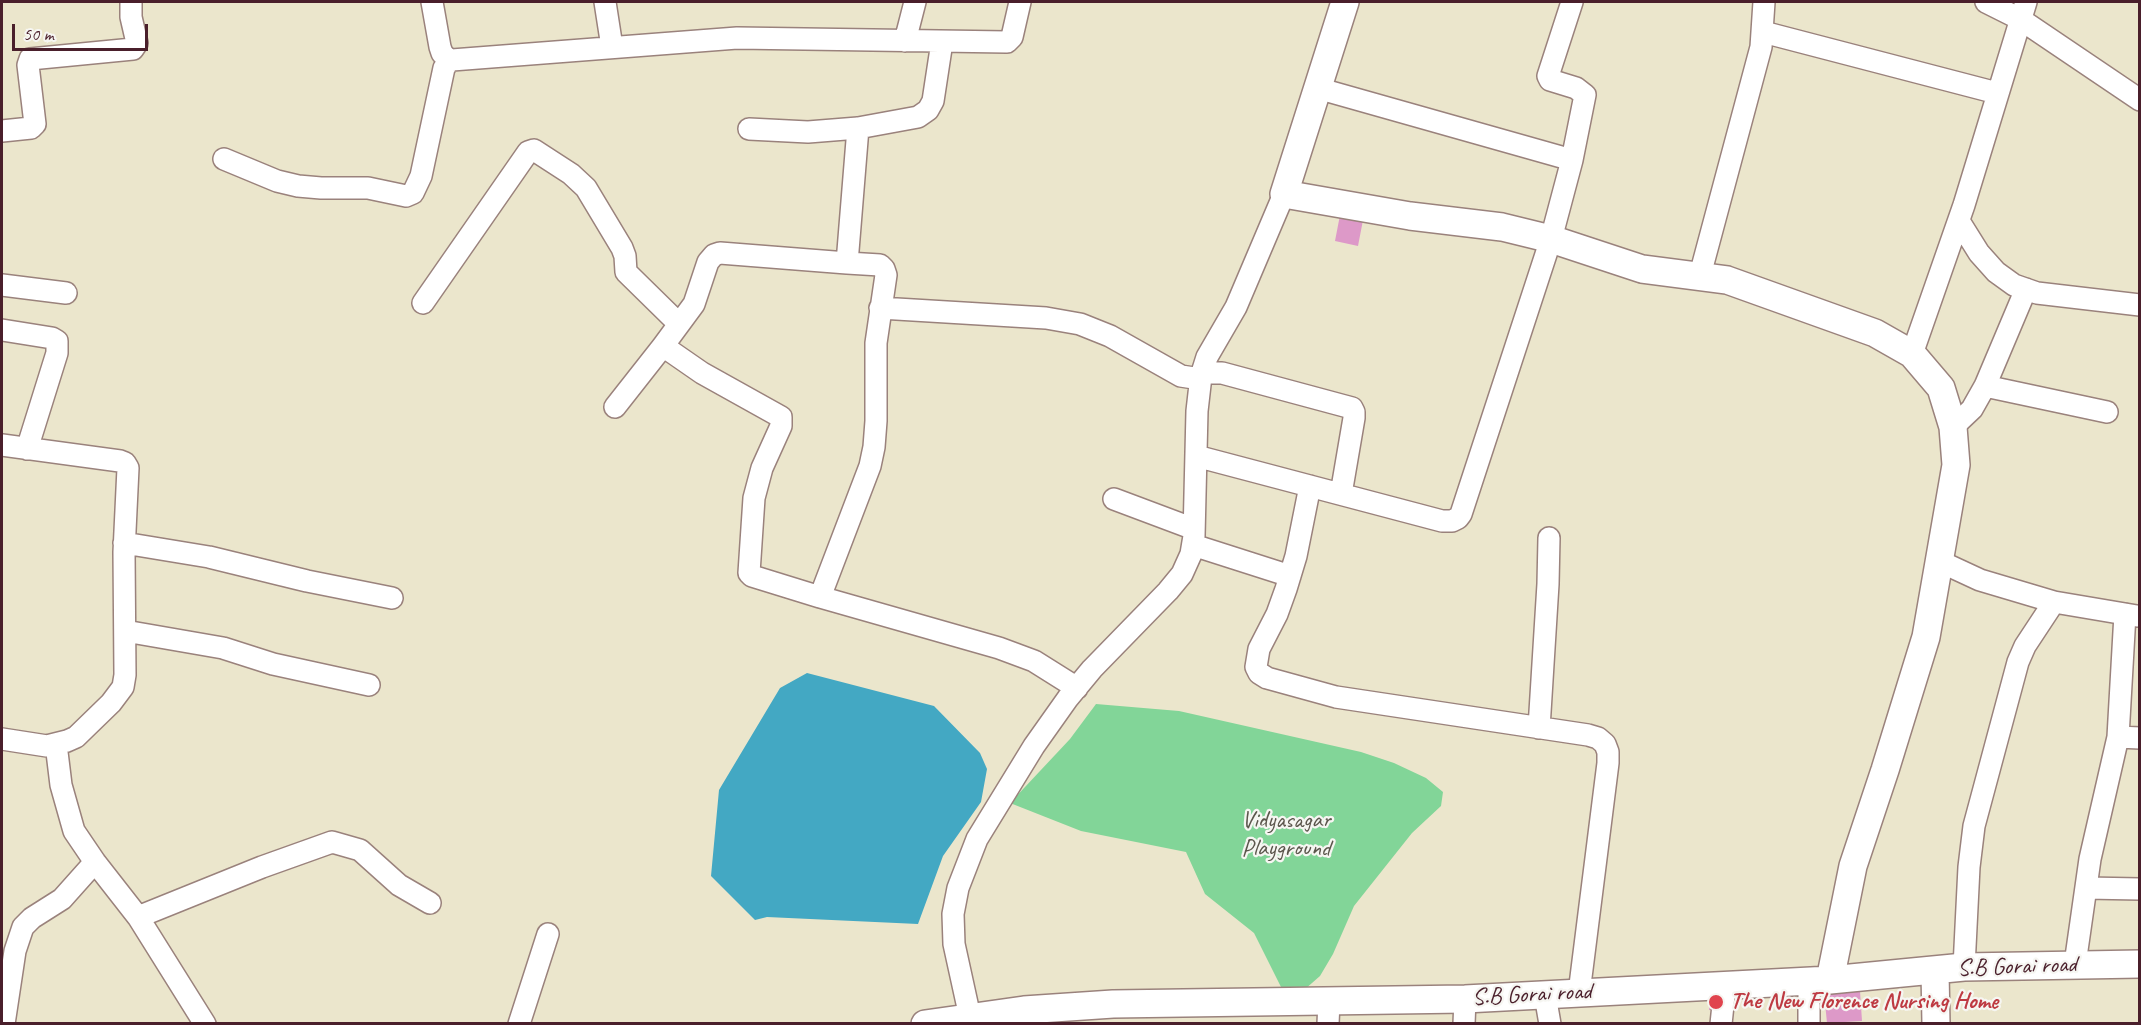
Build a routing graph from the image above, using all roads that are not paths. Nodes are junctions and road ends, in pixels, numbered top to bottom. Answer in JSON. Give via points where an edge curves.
{"nodes":[{"id":1,"x":131,"y":2,"type":"edge"},
{"id":2,"x":432,"y":2,"type":"edge"},
{"id":3,"x":605,"y":2,"type":"edge"},
{"id":4,"x":915,"y":2,"type":"edge"},
{"id":5,"x":1020,"y":2,"type":"edge"},
{"id":6,"x":1345,"y":2,"type":"edge"},
{"id":7,"x":1572,"y":2,"type":"edge"},
{"id":8,"x":1762,"y":2,"type":"edge"},
{"id":9,"x":1986,"y":2,"type":"edge"},
{"id":10,"x":2023,"y":10,"type":"edge"},
{"id":11,"x":1762,"y":32,"type":"junction"},
{"id":12,"x":905,"y":41,"type":"junction"},
{"id":13,"x":942,"y":42,"type":"junction"},
{"id":14,"x":612,"y":47,"type":"junction"},
{"id":15,"x":449,"y":61,"type":"junction"},
{"id":16,"x":1317,"y":88,"type":"junction"},
{"id":17,"x":1997,"y":93,"type":"junction"},
{"id":18,"x":2139,"y":100,"type":"edge"},
{"id":19,"x":858,"y":128,"type":"junction"},
{"id":20,"x":748,"y":129,"type":"dead end"},
{"id":21,"x":2,"y":131,"type":"edge"},
{"id":22,"x":224,"y":159,"type":"dead end"},
{"id":23,"x":1572,"y":160,"type":"junction"},
{"id":24,"x":1284,"y":194,"type":"junction"},
{"id":25,"x":1959,"y":221,"type":"junction"},
{"id":26,"x":1551,"y":239,"type":"junction"},
{"id":27,"x":847,"y":263,"type":"junction"},
{"id":28,"x":1700,"y":275,"type":"junction"},
{"id":29,"x":2,"y":285,"type":"edge"},
{"id":30,"x":2026,"y":289,"type":"junction"},
{"id":31,"x":66,"y":293,"type":"dead end"},
{"id":32,"x":423,"y":303,"type":"dead end"},
{"id":33,"x":2139,"y":305,"type":"edge"},
{"id":34,"x":880,"y":308,"type":"junction"},
{"id":35,"x":679,"y":324,"type":"junction"},
{"id":36,"x":2,"y":330,"type":"edge"},
{"id":37,"x":663,"y":346,"type":"junction"},
{"id":38,"x":1912,"y":354,"type":"junction"},
{"id":39,"x":1201,"y":376,"type":"junction"},
{"id":40,"x":1985,"y":386,"type":"junction"},
{"id":41,"x":615,"y":407,"type":"dead end"},
{"id":42,"x":2107,"y":412,"type":"dead end"},
{"id":43,"x":1953,"y":427,"type":"junction"},
{"id":44,"x":2,"y":445,"type":"edge"},
{"id":45,"x":27,"y":449,"type":"junction"},
{"id":46,"x":1196,"y":456,"type":"junction"},
{"id":47,"x":1311,"y":486,"type":"junction"},
{"id":48,"x":1341,"y":494,"type":"junction"},
{"id":49,"x":1114,"y":499,"type":"dead end"},
{"id":50,"x":1193,"y":537,"type":"junction"},
{"id":51,"x":1549,"y":538,"type":"dead end"},
{"id":52,"x":124,"y":543,"type":"junction"},
{"id":53,"x":1939,"y":561,"type":"junction"},
{"id":54,"x":1290,"y":576,"type":"junction"},
{"id":55,"x":820,"y":597,"type":"junction"},
{"id":56,"x":392,"y":598,"type":"dead end"},
{"id":57,"x":2054,"y":602,"type":"junction"},
{"id":58,"x":2132,"y":615,"type":"edge"},
{"id":59,"x":124,"y":631,"type":"junction"},
{"id":60,"x":369,"y":685,"type":"dead end"},
{"id":61,"x":1077,"y":688,"type":"junction"},
{"id":62,"x":1539,"y":728,"type":"junction"},
{"id":63,"x":2118,"y":737,"type":"junction"},
{"id":64,"x":2139,"y":738,"type":"edge"},
{"id":65,"x":2,"y":739,"type":"edge"},
{"id":66,"x":56,"y":744,"type":"junction"},
{"id":67,"x":95,"y":862,"type":"junction"},
{"id":68,"x":2086,"y":888,"type":"junction"},
{"id":69,"x":2139,"y":889,"type":"edge"},
{"id":70,"x":430,"y":903,"type":"dead end"},
{"id":71,"x":138,"y":917,"type":"junction"},
{"id":72,"x":548,"y":934,"type":"dead end"},
{"id":73,"x":2074,"y":964,"type":"junction"},
{"id":74,"x":2139,"y":964,"type":"edge"},
{"id":75,"x":1964,"y":967,"type":"junction"},
{"id":76,"x":1935,"y":971,"type":"junction"},
{"id":77,"x":1819,"y":981,"type":"junction"},
{"id":78,"x":1725,"y":986,"type":"junction"},
{"id":79,"x":1579,"y":993,"type":"junction"},
{"id":80,"x":1545,"y":995,"type":"junction"},
{"id":81,"x":1465,"y":1011,"type":"edge"},
{"id":82,"x":1329,"y":1012,"type":"edge"},
{"id":83,"x":1024,"y":1016,"type":"edge"},
{"id":84,"x":970,"y":1017,"type":"junction"},
{"id":85,"x":4,"y":1023,"type":"edge"},
{"id":86,"x":205,"y":1023,"type":"edge"},
{"id":87,"x":519,"y":1023,"type":"edge"},
{"id":88,"x":925,"y":1023,"type":"edge"},
{"id":89,"x":1550,"y":1023,"type":"edge"},
{"id":90,"x":1721,"y":1023,"type":"edge"},
{"id":91,"x":1809,"y":1023,"type":"edge"},
{"id":92,"x":1936,"y":1023,"type":"edge"}],
"edges":[{"from":1,"to":21,"type":"street","via":[[137,43],[133,49],[30,58],[35,124],[31,128]]},
{"from":2,"to":15,"type":"street","via":[[440,47]]},
{"from":3,"to":14,"type":"street"},
{"from":4,"to":12,"type":"street"},
{"from":5,"to":13,"type":"street","via":[[1012,37],[1007,42]]},
{"from":6,"to":16,"type":"street"},
{"from":7,"to":23,"type":"street","via":[[1548,76],[1550,81],[1581,90],[1585,95]]},
{"from":8,"to":11,"type":"street"},
{"from":9,"to":10,"type":"street"},
{"from":10,"to":17,"type":"street"},
{"from":10,"to":18,"type":"street"},
{"from":11,"to":17,"type":"street"},
{"from":11,"to":28,"type":"street"},
{"from":12,"to":13,"type":"street"},
{"from":12,"to":14,"type":"street","via":[[736,38]]},
{"from":13,"to":19,"type":"street","via":[[935,91],[928,110],[918,117]]},
{"from":14,"to":15,"type":"street"},
{"from":15,"to":22,"type":"street","via":[[444,68],[421,176],[413,193],[406,196],[368,188],[298,186]]},
{"from":16,"to":23,"type":"street"},
{"from":16,"to":24,"type":"street"},
{"from":17,"to":25,"type":"street"},
{"from":19,"to":20,"type":"street","via":[[808,132]]},
{"from":19,"to":27,"type":"street"},
{"from":23,"to":26,"type":"street"},
{"from":24,"to":26,"type":"street","via":[[1502,227]]},
{"from":24,"to":39,"type":"street","via":[[1236,307],[1207,357]]},
{"from":25,"to":30,"type":"street","via":[[1996,272]]},
{"from":25,"to":38,"type":"street"},
{"from":26,"to":28,"type":"street","via":[[1642,269]]},
{"from":26,"to":48,"type":"street","via":[[1458,519],[1442,521]]},
{"from":27,"to":34,"type":"street","via":[[874,264],[884,269]]},
{"from":27,"to":35,"type":"street","via":[[714,255],[694,304]]},
{"from":28,"to":38,"type":"street","via":[[1727,280],[1875,333]]},
{"from":29,"to":31,"type":"street"},
{"from":30,"to":33,"type":"street"},
{"from":30,"to":40,"type":"street"},
{"from":32,"to":35,"type":"street","via":[[528,152],[534,150],[586,188],[622,248],[626,272]]},
{"from":34,"to":39,"type":"street","via":[[1046,318],[1080,324],[1110,336],[1181,376]]},
{"from":34,"to":55,"type":"street","via":[[874,447]]},
{"from":35,"to":37,"type":"street"},
{"from":36,"to":45,"type":"street","via":[[57,341],[57,353]]},
{"from":37,"to":41,"type":"street"},
{"from":37,"to":55,"type":"street","via":[[702,373],[781,417],[754,498],[750,573]]},
{"from":38,"to":43,"type":"street","via":[[1941,388]]},
{"from":39,"to":46,"type":"street"},
{"from":39,"to":48,"type":"street","via":[[1222,373],[1352,408],[1354,418]]},
{"from":40,"to":42,"type":"street"},
{"from":40,"to":43,"type":"street","via":[[1972,409]]},
{"from":43,"to":53,"type":"street","via":[[1956,465]]},
{"from":44,"to":45,"type":"street"},
{"from":45,"to":52,"type":"street","via":[[125,463],[128,468]]},
{"from":46,"to":47,"type":"street"},
{"from":46,"to":50,"type":"street"},
{"from":47,"to":48,"type":"street"},
{"from":47,"to":54,"type":"street"},
{"from":49,"to":50,"type":"street"},
{"from":50,"to":54,"type":"street"},
{"from":50,"to":61,"type":"street","via":[[1182,574]]},
{"from":51,"to":62,"type":"street"},
{"from":52,"to":56,"type":"street","via":[[208,557]]},
{"from":52,"to":59,"type":"street"},
{"from":53,"to":57,"type":"street","via":[[1980,580]]},
{"from":53,"to":77,"type":"street","via":[[1926,638]]},
{"from":54,"to":62,"type":"street","via":[[1259,649],[1256,667],[1267,678],[1336,697]]},
{"from":55,"to":61,"type":"street","via":[[999,648],[1034,661]]},
{"from":57,"to":58,"type":"street"},
{"from":57,"to":75,"type":"street","via":[[2018,662],[1974,826]]},
{"from":58,"to":63,"type":"street"},
{"from":59,"to":60,"type":"street","via":[[223,648],[273,664]]},
{"from":59,"to":66,"type":"street","via":[[123,687],[76,736]]},
{"from":61,"to":84,"type":"street","via":[[1034,746],[995,809],[977,839],[957,888],[954,944]]},
{"from":62,"to":79,"type":"street","via":[[1598,738],[1608,752]]},
{"from":63,"to":64,"type":"street"},
{"from":63,"to":68,"type":"street"},
{"from":65,"to":66,"type":"street"},
{"from":66,"to":67,"type":"street","via":[[66,807],[74,831]]},
{"from":67,"to":71,"type":"street"},
{"from":67,"to":85,"type":"street","via":[[62,899],[23,927],[15,951]]},
{"from":68,"to":69,"type":"street"},
{"from":68,"to":73,"type":"street"},
{"from":70,"to":71,"type":"street","via":[[399,885],[360,850],[332,842]]},
{"from":71,"to":86,"type":"street"},
{"from":72,"to":87,"type":"street"},
{"from":73,"to":74,"type":"street","name":"S.B Gorai road"},
{"from":73,"to":75,"type":"street","name":"S.B Gorai road"},
{"from":75,"to":76,"type":"street","name":"S.B Gorai road"},
{"from":76,"to":77,"type":"street","name":"S.B Gorai road"},
{"from":76,"to":92,"type":"street"},
{"from":77,"to":78,"type":"street","name":"S.B Gorai road"},
{"from":77,"to":91,"type":"street"},
{"from":78,"to":79,"type":"street","name":"S.B Gorai road"},
{"from":78,"to":90,"type":"street"},
{"from":79,"to":80,"type":"street","name":"S.B Gorai road"},
{"from":80,"to":81,"type":"street","name":"S.B Gorai road"},
{"from":80,"to":89,"type":"street"},
{"from":81,"to":82,"type":"street","name":"S.B Gorai road"},
{"from":82,"to":83,"type":"street","name":"S.B Gorai road","via":[[1113,1004]]},
{"from":83,"to":84,"type":"street","name":"S.B Gorai road"},
{"from":84,"to":88,"type":"street","name":"S.B Gorai road"}]}
